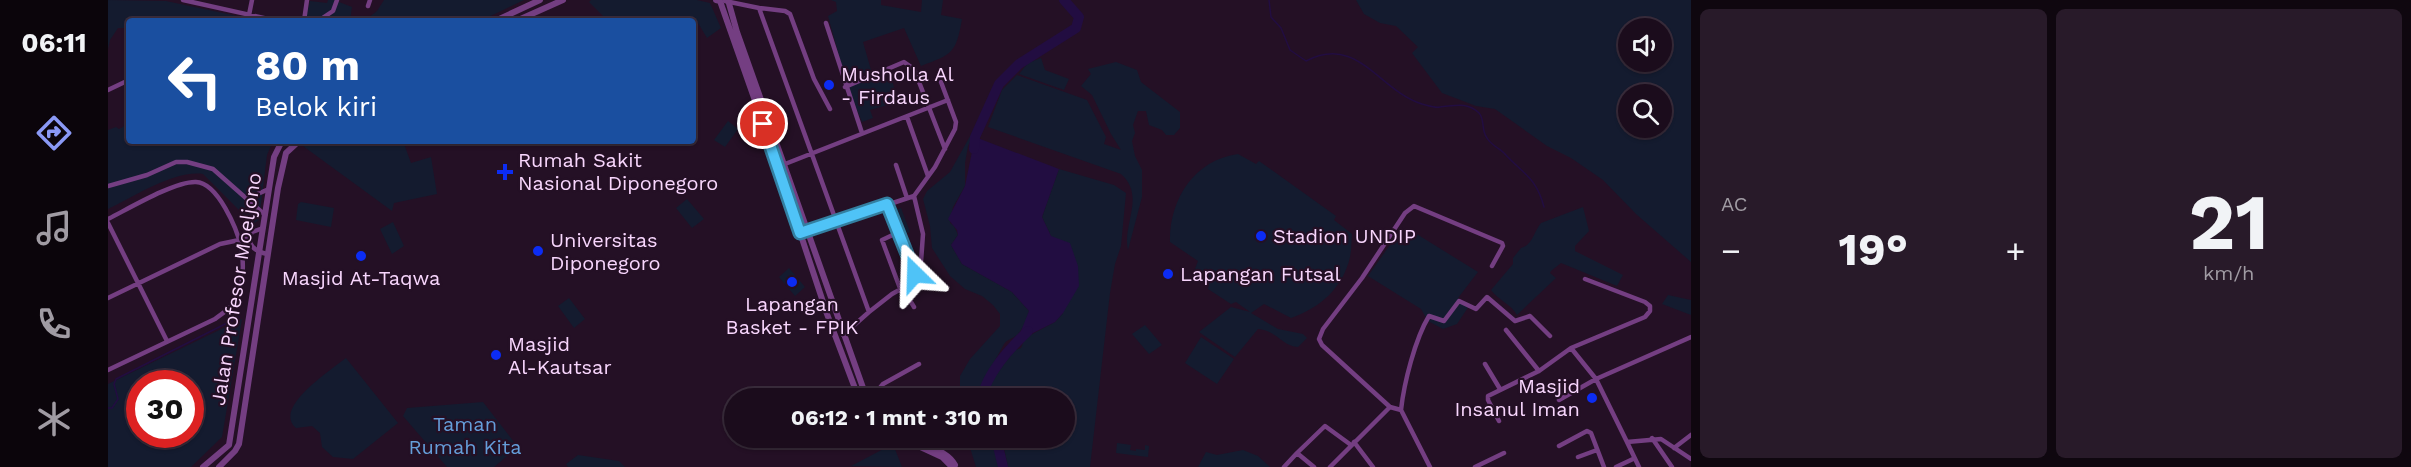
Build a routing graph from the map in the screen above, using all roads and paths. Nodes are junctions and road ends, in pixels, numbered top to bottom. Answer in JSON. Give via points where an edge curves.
{"nodes":[{"id":1,"x":183,"y":0,"type":"edge"},
{"id":2,"x":252,"y":0,"type":"edge"},
{"id":3,"x":307,"y":0,"type":"edge"},
{"id":4,"x":337,"y":0,"type":"edge"},
{"id":5,"x":540,"y":0,"type":"edge"},
{"id":6,"x":563,"y":0,"type":"edge"},
{"id":7,"x":718,"y":1,"type":"edge"},
{"id":8,"x":729,"y":1,"type":"edge"},
{"id":9,"x":759,"y":8,"type":"junction"},
{"id":10,"x":249,"y":15,"type":"junction"},
{"id":11,"x":263,"y":18,"type":"edge"},
{"id":12,"x":304,"y":18,"type":"edge"},
{"id":13,"x":322,"y":18,"type":"edge"},
{"id":14,"x":501,"y":18,"type":"edge"},
{"id":15,"x":523,"y":18,"type":"edge"},
{"id":16,"x":826,"y":23,"type":"dead end"},
{"id":17,"x":126,"y":81,"type":"edge"},
{"id":18,"x":941,"y":82,"type":"dead end"},
{"id":19,"x":845,"y":87,"type":"junction"},
{"id":20,"x":108,"y":90,"type":"edge"},
{"id":21,"x":948,"y":100,"type":"junction"},
{"id":22,"x":830,"y":109,"type":"dead end"},
{"id":23,"x":927,"y":109,"type":"junction"},
{"id":24,"x":907,"y":117,"type":"junction"},
{"id":25,"x":862,"y":133,"type":"junction"},
{"id":26,"x":280,"y":144,"type":"edge"},
{"id":27,"x":296,"y":144,"type":"edge"},
{"id":28,"x":945,"y":149,"type":"junction"},
{"id":29,"x":812,"y":152,"type":"junction"},
{"id":30,"x":781,"y":165,"type":"junction"},
{"id":31,"x":896,"y":165,"type":"dead end"},
{"id":32,"x":928,"y":176,"type":"junction"},
{"id":33,"x":108,"y":186,"type":"edge"},
{"id":34,"x":278,"y":188,"type":"junction"},
{"id":35,"x":269,"y":189,"type":"junction"},
{"id":36,"x":914,"y":196,"type":"junction"},
{"id":37,"x":248,"y":198,"type":"junction"},
{"id":38,"x":907,"y":198,"type":"junction"},
{"id":39,"x":887,"y":204,"type":"junction"},
{"id":40,"x":266,"y":216,"type":"junction"},
{"id":41,"x":836,"y":220,"type":"junction"},
{"id":42,"x":108,"y":221,"type":"edge"},
{"id":43,"x":264,"y":228,"type":"junction"},
{"id":44,"x":272,"y":230,"type":"junction"},
{"id":45,"x":808,"y":231,"type":"junction"},
{"id":46,"x":898,"y":232,"type":"junction"},
{"id":47,"x":800,"y":233,"type":"junction"},
{"id":48,"x":249,"y":238,"type":"junction"},
{"id":49,"x":238,"y":239,"type":"junction"},
{"id":50,"x":258,"y":252,"type":"junction"},
{"id":51,"x":267,"y":254,"type":"junction"},
{"id":52,"x":921,"y":262,"type":"dead end"},
{"id":53,"x":1492,"y":266,"type":"dead end"},
{"id":54,"x":1585,"y":279,"type":"dead end"},
{"id":55,"x":140,"y":284,"type":"junction"},
{"id":56,"x":902,"y":290,"type":"junction"},
{"id":57,"x":108,"y":298,"type":"edge"},
{"id":58,"x":914,"y":307,"type":"dead end"},
{"id":59,"x":869,"y":312,"type":"junction"},
{"id":60,"x":1506,"y":330,"type":"dead end"},
{"id":61,"x":843,"y":335,"type":"junction"},
{"id":62,"x":1550,"y":336,"type":"dead end"},
{"id":63,"x":1691,"y":337,"type":"edge"},
{"id":64,"x":167,"y":341,"type":"junction"},
{"id":65,"x":1571,"y":348,"type":"junction"},
{"id":66,"x":919,"y":364,"type":"dead end"},
{"id":67,"x":1485,"y":364,"type":"dead end"},
{"id":68,"x":108,"y":370,"type":"edge"},
{"id":69,"x":1539,"y":371,"type":"junction"},
{"id":70,"x":1596,"y":379,"type":"junction"},
{"id":71,"x":855,"y":388,"type":"edge"},
{"id":72,"x":865,"y":388,"type":"edge"},
{"id":73,"x":879,"y":388,"type":"edge"},
{"id":74,"x":1500,"y":389,"type":"junction"},
{"id":75,"x":1559,"y":400,"type":"dead end"},
{"id":76,"x":1390,"y":407,"type":"junction"},
{"id":77,"x":1401,"y":410,"type":"junction"},
{"id":78,"x":1499,"y":421,"type":"dead end"},
{"id":79,"x":1691,"y":435,"type":"edge"},
{"id":80,"x":1652,"y":438,"type":"junction"},
{"id":81,"x":1627,"y":442,"type":"junction"},
{"id":82,"x":1353,"y":443,"type":"junction"},
{"id":83,"x":1559,"y":446,"type":"dead end"},
{"id":84,"x":922,"y":448,"type":"edge"},
{"id":85,"x":932,"y":448,"type":"edge"},
{"id":86,"x":1674,"y":448,"type":"junction"},
{"id":87,"x":1597,"y":450,"type":"junction"},
{"id":88,"x":1297,"y":453,"type":"junction"},
{"id":89,"x":1504,"y":453,"type":"dead end"},
{"id":90,"x":1578,"y":457,"type":"dead end"},
{"id":91,"x":1633,"y":459,"type":"junction"},
{"id":92,"x":1691,"y":459,"type":"edge"},
{"id":93,"x":203,"y":467,"type":"edge"},
{"id":94,"x":219,"y":467,"type":"edge"},
{"id":95,"x":954,"y":467,"type":"edge"},
{"id":96,"x":1284,"y":467,"type":"edge"},
{"id":97,"x":1314,"y":467,"type":"edge"},
{"id":98,"x":1330,"y":467,"type":"edge"},
{"id":99,"x":1373,"y":467,"type":"edge"},
{"id":100,"x":1430,"y":467,"type":"edge"},
{"id":101,"x":1475,"y":467,"type":"edge"},
{"id":102,"x":1604,"y":467,"type":"edge"},
{"id":103,"x":1616,"y":467,"type":"edge"},
{"id":104,"x":1639,"y":467,"type":"edge"},
{"id":105,"x":1672,"y":467,"type":"edge"}],
"edges":[{"from":1,"to":10,"type":"street"},
{"from":2,"to":10,"type":"street"},
{"from":3,"to":12,"type":"street"},
{"from":4,"to":13,"type":"street","via":[[333,11]]},
{"from":5,"to":14,"type":"street"},
{"from":6,"to":15,"type":"street"},
{"from":7,"to":8,"type":"street"},
{"from":7,"to":30,"type":"street"},
{"from":8,"to":9,"type":"street"},
{"from":8,"to":30,"type":"street"},
{"from":9,"to":22,"type":"street","via":[[790,14],[814,79]]},
{"from":9,"to":29,"type":"street"},
{"from":10,"to":11,"type":"street"},
{"from":16,"to":19,"type":"street"},
{"from":17,"to":20,"type":"street"},
{"from":18,"to":21,"type":"street"},
{"from":19,"to":23,"type":"street","via":[[908,63]]},
{"from":19,"to":25,"type":"street"},
{"from":21,"to":23,"type":"street"},
{"from":21,"to":28,"type":"street","via":[[956,124]]},
{"from":23,"to":24,"type":"street"},
{"from":23,"to":28,"type":"street"},
{"from":24,"to":25,"type":"street"},
{"from":24,"to":32,"type":"street"},
{"from":25,"to":29,"type":"street"},
{"from":26,"to":35,"type":"street","name":"Jalan Profesor Moeljono","via":[[274,157]]},
{"from":27,"to":34,"type":"street","via":[[286,153]]},
{"from":28,"to":32,"type":"street"},
{"from":29,"to":30,"type":"street"},
{"from":29,"to":41,"type":"street"},
{"from":30,"to":45,"type":"street"},
{"from":30,"to":47,"type":"street"},
{"from":31,"to":38,"type":"street"},
{"from":32,"to":36,"type":"street"},
{"from":33,"to":37,"type":"street","via":[[176,162],[188,162],[213,169]]},
{"from":34,"to":35,"type":"street"},
{"from":34,"to":44,"type":"street"},
{"from":35,"to":37,"type":"street"},
{"from":35,"to":40,"type":"street","name":"Jalan Profesor Moeljono"},
{"from":36,"to":38,"type":"street"},
{"from":36,"to":52,"type":"street","via":[[923,234]]},
{"from":37,"to":40,"type":"street"},
{"from":38,"to":39,"type":"street"},
{"from":39,"to":41,"type":"street"},
{"from":39,"to":46,"type":"street"},
{"from":40,"to":43,"type":"street","name":"Jalan Profesor Moeljono"},
{"from":41,"to":45,"type":"street"},
{"from":41,"to":59,"type":"street"},
{"from":42,"to":49,"type":"street","via":[[169,189],[197,182],[216,195]]},
{"from":42,"to":55,"type":"street"},
{"from":43,"to":44,"type":"street"},
{"from":43,"to":48,"type":"street","via":[[252,232]]},
{"from":43,"to":50,"type":"street","name":"Jalan Profesor Moeljono"},
{"from":44,"to":51,"type":"street"},
{"from":45,"to":47,"type":"street"},
{"from":45,"to":61,"type":"street"},
{"from":46,"to":56,"type":"street","via":[[917,279]]},
{"from":46,"to":56,"type":"street","via":[[882,240]]},
{"from":47,"to":71,"type":"street"},
{"from":48,"to":49,"type":"street"},
{"from":48,"to":50,"type":"street"},
{"from":49,"to":55,"type":"street"},
{"from":49,"to":64,"type":"street","via":[[243,265],[235,301],[215,319]]},
{"from":50,"to":51,"type":"street"},
{"from":50,"to":93,"type":"street","name":"Jalan Profesor Moeljono","via":[[229,445]]},
{"from":51,"to":94,"type":"street","via":[[239,444]]},
{"from":53,"to":76,"type":"street","via":[[1502,243],[1418,207],[1405,213],[1319,339]]},
{"from":54,"to":65,"type":"street","via":[[1645,302],[1650,311],[1645,317]]},
{"from":55,"to":57,"type":"street"},
{"from":55,"to":64,"type":"street"},
{"from":56,"to":58,"type":"street"},
{"from":56,"to":59,"type":"street"},
{"from":59,"to":61,"type":"street"},
{"from":60,"to":69,"type":"street"},
{"from":61,"to":72,"type":"street"},
{"from":62,"to":77,"type":"street","via":[[1530,316],[1515,321],[1487,297],[1476,309],[1459,301],[1444,321],[1429,316],[1411,362]]},
{"from":63,"to":70,"type":"street"},
{"from":64,"to":68,"type":"street"},
{"from":65,"to":69,"type":"street"},
{"from":65,"to":70,"type":"street"},
{"from":66,"to":73,"type":"street"},
{"from":67,"to":74,"type":"street"},
{"from":69,"to":74,"type":"street"},
{"from":70,"to":75,"type":"street"},
{"from":70,"to":81,"type":"street"},
{"from":74,"to":78,"type":"street","via":[[1491,393],[1488,400]]},
{"from":76,"to":77,"type":"street"},
{"from":76,"to":82,"type":"street"},
{"from":77,"to":100,"type":"street"},
{"from":79,"to":86,"type":"street"},
{"from":80,"to":81,"type":"street"},
{"from":80,"to":86,"type":"street"},
{"from":80,"to":105,"type":"street"},
{"from":81,"to":91,"type":"street"},
{"from":82,"to":88,"type":"street","via":[[1325,426]]},
{"from":82,"to":98,"type":"street"},
{"from":82,"to":99,"type":"street"},
{"from":83,"to":87,"type":"street","via":[[1587,431]]},
{"from":84,"to":95,"type":"street"},
{"from":85,"to":95,"type":"street","via":[[951,458]]},
{"from":86,"to":92,"type":"street"},
{"from":87,"to":90,"type":"street"},
{"from":87,"to":102,"type":"street"},
{"from":88,"to":96,"type":"street"},
{"from":88,"to":97,"type":"street"},
{"from":89,"to":101,"type":"street"},
{"from":91,"to":103,"type":"street"},
{"from":91,"to":104,"type":"street"}]}
